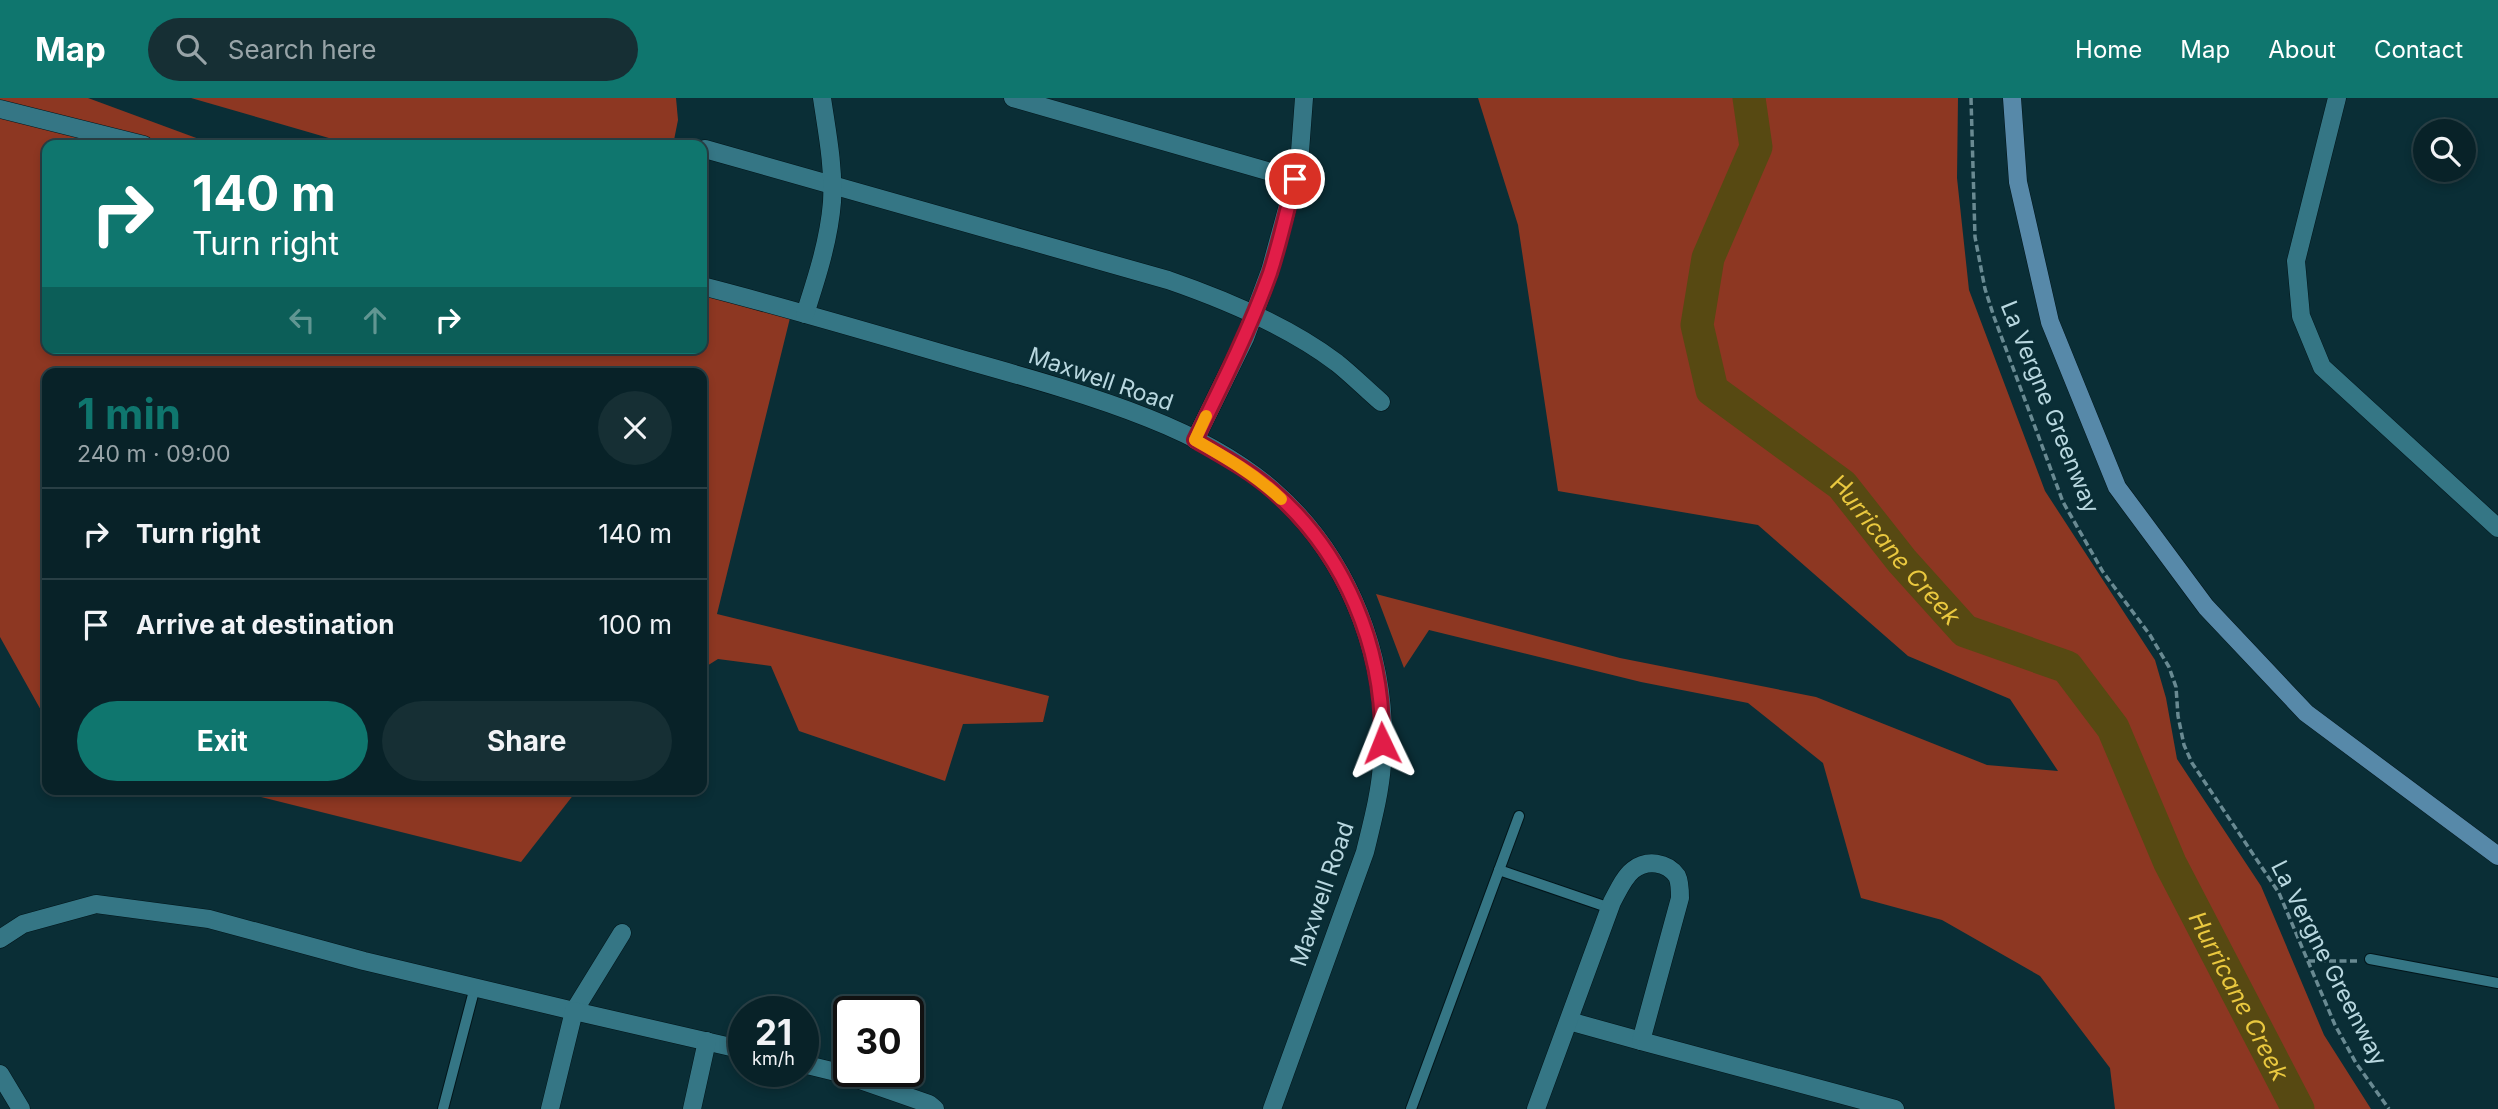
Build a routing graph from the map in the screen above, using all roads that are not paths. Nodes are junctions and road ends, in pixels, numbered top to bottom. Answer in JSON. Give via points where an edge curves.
{"nodes":[{"id":1,"x":822,"y":98,"type":"edge"},
{"id":2,"x":1013,"y":98,"type":"edge"},
{"id":3,"x":1304,"y":98,"type":"edge"},
{"id":4,"x":2012,"y":98,"type":"edge"},
{"id":5,"x":2337,"y":98,"type":"edge"},
{"id":6,"x":0,"y":109,"type":"edge"},
{"id":7,"x":124,"y":140,"type":"edge"},
{"id":8,"x":707,"y":150,"type":"edge"},
{"id":9,"x":1295,"y":179,"type":"junction"},
{"id":10,"x":831,"y":185,"type":"junction"},
{"id":11,"x":707,"y":287,"type":"edge"},
{"id":12,"x":805,"y":313,"type":"junction"},
{"id":13,"x":1254,"y":315,"type":"junction"},
{"id":14,"x":1381,"y":402,"type":"dead end"},
{"id":15,"x":1195,"y":440,"type":"junction"},
{"id":16,"x":2498,"y":528,"type":"edge"},
{"id":17,"x":1519,"y":816,"type":"dead end"},
{"id":18,"x":2498,"y":856,"type":"edge"},
{"id":19,"x":1499,"y":870,"type":"junction"},
{"id":20,"x":1610,"y":908,"type":"junction"},
{"id":21,"x":622,"y":933,"type":"dead end"},
{"id":22,"x":0,"y":939,"type":"edge"},
{"id":23,"x":2370,"y":959,"type":"road end"},
{"id":24,"x":2498,"y":983,"type":"edge"},
{"id":25,"x":475,"y":988,"type":"junction"},
{"id":26,"x":574,"y":1011,"type":"junction"},
{"id":27,"x":1569,"y":1021,"type":"junction"},
{"id":28,"x":707,"y":1041,"type":"junction"},
{"id":29,"x":1641,"y":1041,"type":"junction"},
{"id":30,"x":728,"y":1046,"type":"edge"},
{"id":31,"x":819,"y":1068,"type":"edge"},
{"id":32,"x":0,"y":1074,"type":"edge"},
{"id":33,"x":21,"y":1109,"type":"edge"},
{"id":34,"x":443,"y":1109,"type":"edge"},
{"id":35,"x":550,"y":1109,"type":"edge"},
{"id":36,"x":692,"y":1109,"type":"edge"},
{"id":37,"x":935,"y":1109,"type":"edge"},
{"id":38,"x":1272,"y":1109,"type":"edge"},
{"id":39,"x":1410,"y":1109,"type":"edge"},
{"id":40,"x":1536,"y":1109,"type":"edge"},
{"id":41,"x":1895,"y":1109,"type":"edge"}],
"edges":[{"from":1,"to":10,"type":"street"},
{"from":2,"to":9,"type":"street"},
{"from":3,"to":9,"type":"street"},
{"from":4,"to":18,"type":"main road","via":[[2018,183],[2050,322],[2117,486],[2206,607],[2306,713]]},
{"from":5,"to":16,"type":"street","via":[[2296,261],[2301,316],[2322,367]]},
{"from":6,"to":7,"type":"street"},
{"from":8,"to":10,"type":"street"},
{"from":9,"to":13,"type":"street"},
{"from":10,"to":12,"type":"street","via":[[825,250]]},
{"from":10,"to":13,"type":"street","via":[[1168,280]]},
{"from":11,"to":12,"type":"street","name":"Maxwell Road"},
{"from":12,"to":15,"type":"street","name":"Maxwell Road","via":[[1148,418]]},
{"from":13,"to":14,"type":"street","via":[[1336,363]]},
{"from":13,"to":15,"type":"street"},
{"from":15,"to":38,"type":"street","name":"Maxwell Road","via":[[1270,488],[1299,516],[1356,603],[1378,677],[1382,764],[1366,852]]},
{"from":17,"to":19,"type":"lane"},
{"from":19,"to":20,"type":"lane"},
{"from":19,"to":39,"type":"lane"},
{"from":20,"to":27,"type":"street"},
{"from":20,"to":29,"type":"street","via":[[1634,869],[1650,863],[1666,865],[1678,878],[1680,898]]},
{"from":21,"to":26,"type":"street"},
{"from":22,"to":25,"type":"street","via":[[23,924],[96,904],[209,919]]},
{"from":23,"to":24,"type":"lane"},
{"from":25,"to":26,"type":"street"},
{"from":25,"to":34,"type":"lane"},
{"from":26,"to":28,"type":"street"},
{"from":26,"to":35,"type":"street"},
{"from":27,"to":29,"type":"street"},
{"from":27,"to":40,"type":"street"},
{"from":28,"to":30,"type":"street"},
{"from":28,"to":36,"type":"street"},
{"from":29,"to":41,"type":"street"},
{"from":31,"to":37,"type":"street"},
{"from":32,"to":33,"type":"street"}]}
